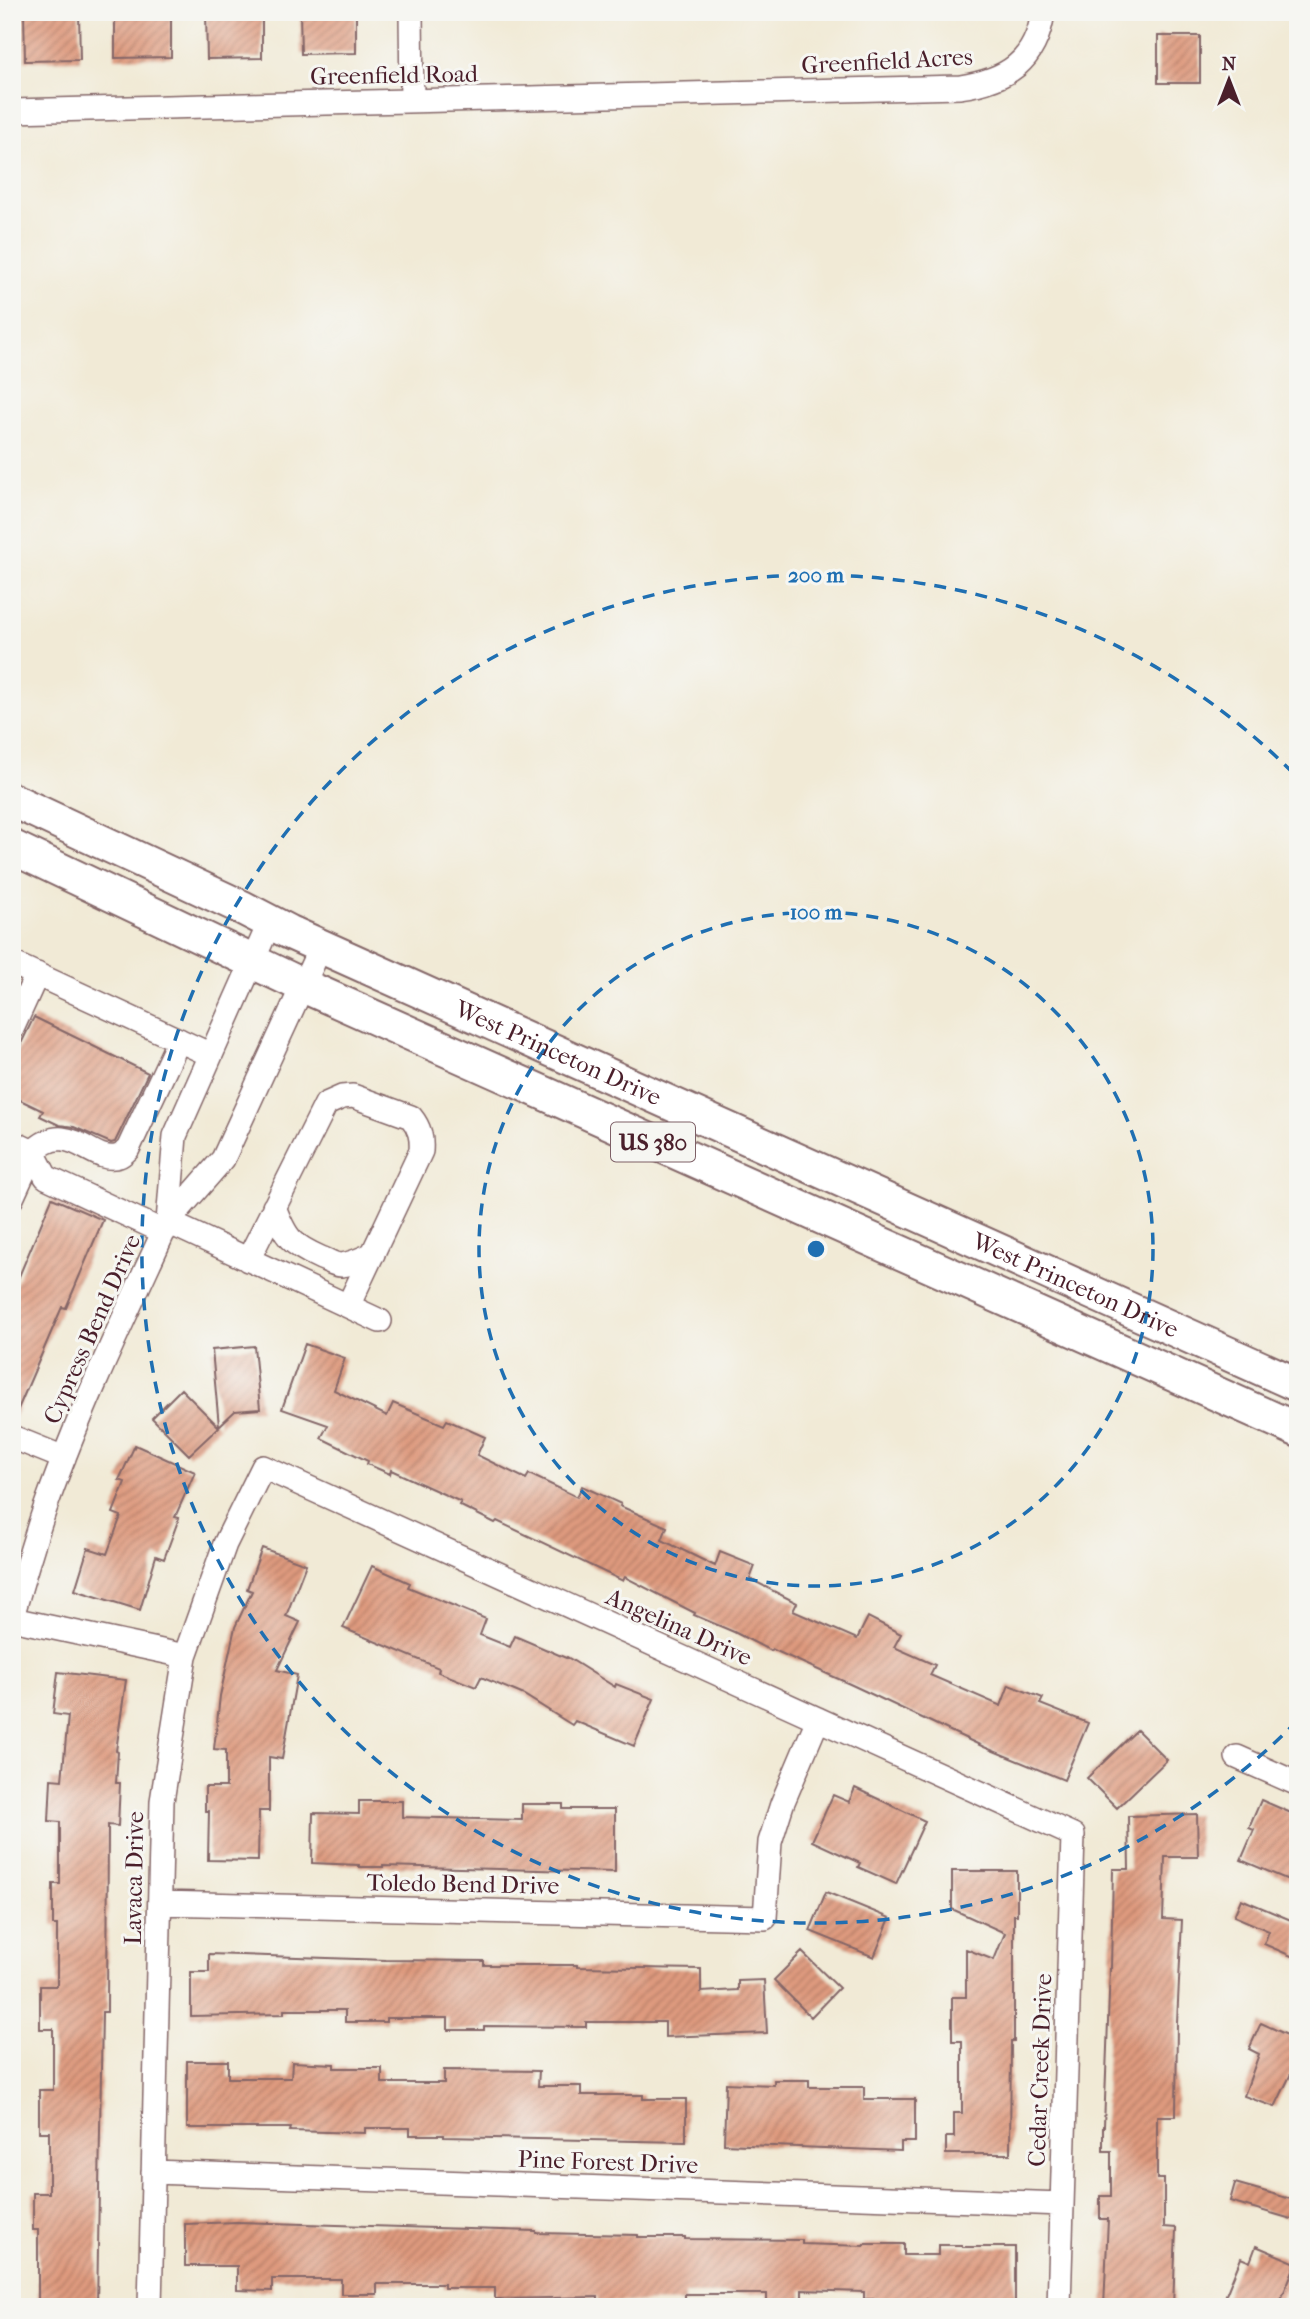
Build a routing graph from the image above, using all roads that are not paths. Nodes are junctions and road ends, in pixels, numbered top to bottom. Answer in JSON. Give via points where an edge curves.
{"nodes":[{"id":1,"x":411,"y":12,"type":"edge"},
{"id":2,"x":1043,"y":12,"type":"edge"},
{"id":3,"x":777,"y":93,"type":"joint"},
{"id":4,"x":412,"y":101,"type":"junction"},
{"id":5,"x":12,"y":111,"type":"edge"},
{"id":6,"x":12,"y":800,"type":"edge"},
{"id":7,"x":12,"y":847,"type":"edge"},
{"id":8,"x":270,"y":922,"type":"junction"},
{"id":9,"x":321,"y":946,"type":"junction"},
{"id":10,"x":253,"y":960,"type":"junction"},
{"id":11,"x":12,"y":962,"type":"edge"},
{"id":12,"x":37,"y":974,"type":"junction"},
{"id":13,"x":304,"y":986,"type":"junction"},
{"id":14,"x":12,"y":1029,"type":"edge"},
{"id":15,"x":179,"y":1040,"type":"junction"},
{"id":16,"x":211,"y":1055,"type":"junction"},
{"id":17,"x":12,"y":1142,"type":"edge"},
{"id":18,"x":33,"y":1152,"type":"junction"},
{"id":19,"x":12,"y":1198,"type":"edge"},
{"id":20,"x":274,"y":1207,"type":"junction"},
{"id":21,"x":166,"y":1227,"type":"junction"},
{"id":22,"x":373,"y":1254,"type":"junction"},
{"id":23,"x":248,"y":1260,"type":"junction"},
{"id":24,"x":348,"y":1306,"type":"junction"},
{"id":25,"x":380,"y":1321,"type":"dead end"},
{"id":26,"x":1298,"y":1385,"type":"edge"},
{"id":27,"x":1298,"y":1430,"type":"edge"},
{"id":28,"x":12,"y":1437,"type":"edge"},
{"id":29,"x":64,"y":1458,"type":"junction"},
{"id":30,"x":263,"y":1467,"type":"joint"},
{"id":31,"x":12,"y":1618,"type":"edge"},
{"id":32,"x":185,"y":1656,"type":"junction"},
{"id":33,"x":818,"y":1719,"type":"junction"},
{"id":34,"x":1237,"y":1757,"type":"dead end"},
{"id":35,"x":1298,"y":1784,"type":"edge"},
{"id":36,"x":1073,"y":1835,"type":"joint"},
{"id":37,"x":160,"y":1903,"type":"junction"},
{"id":38,"x":153,"y":2172,"type":"junction"},
{"id":39,"x":1062,"y":2204,"type":"junction"},
{"id":40,"x":150,"y":2307,"type":"edge"},
{"id":41,"x":1059,"y":2307,"type":"edge"}],
"edges":[{"from":1,"to":4,"type":"street"},
{"from":2,"to":3,"type":"street","name":"Greenfield Acres","via":[[1041,29],[1027,56],[1003,75],[983,83]]},
{"from":3,"to":4,"type":"street","name":"Greenfield Road"},
{"from":4,"to":5,"type":"street","name":"Greenfield Road"},
{"from":6,"to":8,"type":"highway","name":"West Princeton Drive","number":"US 380"},
{"from":7,"to":10,"type":"highway","name":"West Princeton Drive","number":"US 380"},
{"from":8,"to":9,"type":"highway","name":"West Princeton Drive","number":"US 380"},
{"from":8,"to":10,"type":"street","name":"Cypress Bend Drive"},
{"from":9,"to":13,"type":"street","name":"Cypress Bend Drive"},
{"from":9,"to":26,"type":"highway","name":"West Princeton Drive","number":"US 380"},
{"from":10,"to":13,"type":"highway","name":"West Princeton Drive","number":"US 380"},
{"from":10,"to":16,"type":"street","name":"Cypress Bend Drive"},
{"from":11,"to":12,"type":"street"},
{"from":12,"to":14,"type":"street"},
{"from":12,"to":15,"type":"street"},
{"from":13,"to":21,"type":"street","name":"Cypress Bend Drive","via":[[223,1159]]},
{"from":13,"to":27,"type":"highway","name":"West Princeton Drive","number":"US 380"},
{"from":15,"to":16,"type":"street"},
{"from":15,"to":18,"type":"street","via":[[128,1149],[118,1156],[106,1156],[60,1138],[42,1143]]},
{"from":16,"to":21,"type":"street","name":"Cypress Bend Drive","via":[[175,1136]]},
{"from":17,"to":18,"type":"street"},
{"from":18,"to":19,"type":"street"},
{"from":18,"to":21,"type":"street","via":[[46,1177]]},
{"from":20,"to":22,"type":"street","via":[[284,1233],[306,1251],[338,1265]]},
{"from":20,"to":22,"type":"street","via":[[326,1104],[353,1096],[411,1117],[422,1139],[421,1151]]},
{"from":20,"to":23,"type":"street"},
{"from":21,"to":23,"type":"street"},
{"from":21,"to":29,"type":"street","name":"Cypress Bend Drive"},
{"from":22,"to":24,"type":"street"},
{"from":23,"to":24,"type":"street"},
{"from":24,"to":25,"type":"street"},
{"from":28,"to":29,"type":"street"},
{"from":29,"to":31,"type":"street","name":"Cypress Bend Drive","via":[[34,1538]]},
{"from":30,"to":32,"type":"street","name":"Lavaca Drive","via":[[225,1544]]},
{"from":30,"to":33,"type":"street","name":"Angelina Drive"},
{"from":31,"to":32,"type":"street"},
{"from":32,"to":37,"type":"street","name":"Lavaca Drive","via":[[162,1801]]},
{"from":33,"to":36,"type":"street","name":"Angelina Drive"},
{"from":33,"to":37,"type":"street","name":"Toledo Bend Drive","via":[[770,1842],[765,1917]]},
{"from":34,"to":35,"type":"street"},
{"from":36,"to":39,"type":"street","name":"Cedar Creek Drive"},
{"from":37,"to":38,"type":"street","name":"Lavaca Drive"},
{"from":38,"to":39,"type":"street","name":"Pine Forest Drive"},
{"from":38,"to":40,"type":"street","name":"Lavaca Drive"},
{"from":39,"to":41,"type":"street","name":"Cedar Creek Drive"}]}
